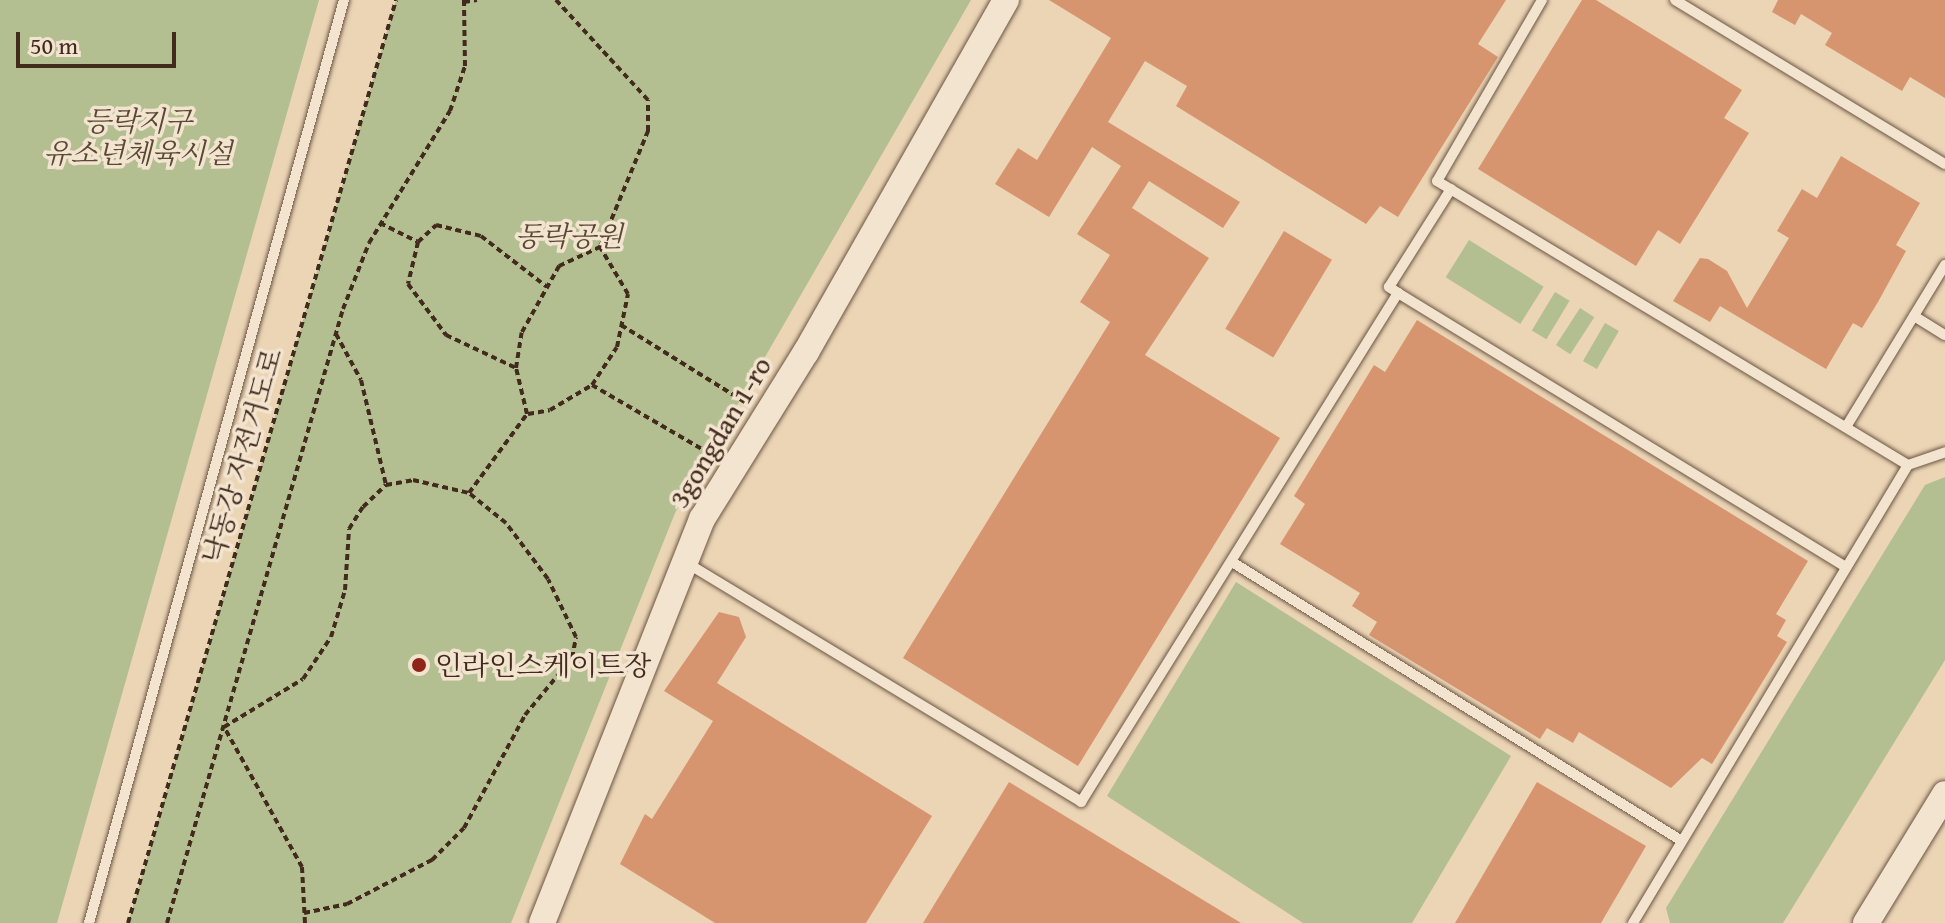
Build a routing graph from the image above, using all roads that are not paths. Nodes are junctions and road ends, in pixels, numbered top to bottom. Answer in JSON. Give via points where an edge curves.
{"nodes":[{"id":1,"x":344,"y":0,"type":"edge"},
{"id":2,"x":1006,"y":0,"type":"edge"},
{"id":3,"x":1542,"y":0,"type":"edge"},
{"id":4,"x":1675,"y":0,"type":"edge"},
{"id":5,"x":1945,"y":164,"type":"edge"},
{"id":6,"x":1451,"y":189,"type":"junction"},
{"id":7,"x":1945,"y":265,"type":"edge"},
{"id":8,"x":1398,"y":293,"type":"junction"},
{"id":9,"x":1914,"y":316,"type":"junction"},
{"id":10,"x":1945,"y":335,"type":"edge"},
{"id":11,"x":1846,"y":427,"type":"junction"},
{"id":12,"x":1945,"y":452,"type":"edge"},
{"id":13,"x":1908,"y":465,"type":"junction"},
{"id":14,"x":685,"y":562,"type":"junction"},
{"id":15,"x":1232,"y":562,"type":"junction"},
{"id":16,"x":1846,"y":567,"type":"junction"},
{"id":17,"x":1945,"y":794,"type":"edge"},
{"id":18,"x":1682,"y":841,"type":"junction"},
{"id":19,"x":548,"y":920,"type":"edge"},
{"id":20,"x":89,"y":923,"type":"edge"},
{"id":21,"x":1633,"y":923,"type":"edge"},
{"id":22,"x":1866,"y":923,"type":"edge"}],
"edges":[{"from":1,"to":20,"type":"lane"},
{"from":2,"to":14,"type":"street","name":"3gongdan 1-ro","via":[[734,467]]},
{"from":3,"to":6,"type":"lane","via":[[1437,181]]},
{"from":4,"to":5,"type":"lane"},
{"from":6,"to":8,"type":"lane","via":[[1389,287]]},
{"from":6,"to":11,"type":"lane"},
{"from":7,"to":9,"type":"lane"},
{"from":8,"to":15,"type":"lane"},
{"from":8,"to":16,"type":"lane"},
{"from":9,"to":10,"type":"lane"},
{"from":9,"to":11,"type":"lane"},
{"from":11,"to":13,"type":"lane"},
{"from":12,"to":13,"type":"lane"},
{"from":13,"to":16,"type":"lane"},
{"from":14,"to":15,"type":"lane","via":[[1081,802]]},
{"from":14,"to":19,"type":"street","name":"3gongdan 1-ro"},
{"from":15,"to":18,"type":"lane"},
{"from":16,"to":18,"type":"lane"},
{"from":17,"to":22,"type":"street"},
{"from":18,"to":21,"type":"lane"}]}
